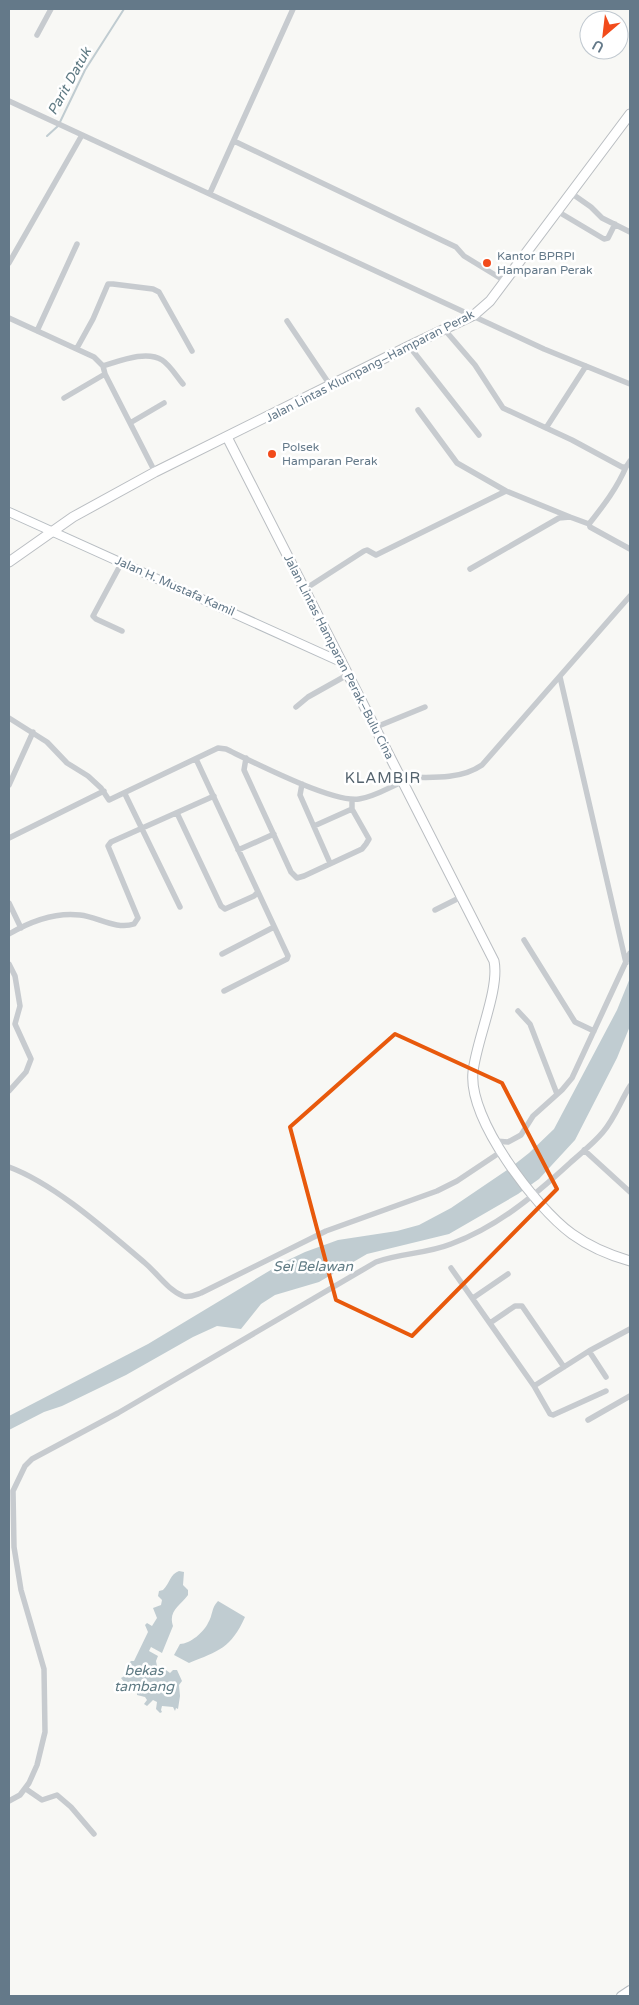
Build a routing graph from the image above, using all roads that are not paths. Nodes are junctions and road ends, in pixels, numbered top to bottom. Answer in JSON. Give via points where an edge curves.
{"nodes":[{"id":1,"x":52,"y":9,"type":"edge"},
{"id":2,"x":293,"y":9,"type":"edge"},
{"id":3,"x":37,"y":35,"type":"dead end"},
{"id":4,"x":9,"y":101,"type":"edge"},
{"id":5,"x":630,"y":114,"type":"edge"},
{"id":6,"x":82,"y":135,"type":"junction"},
{"id":7,"x":234,"y":141,"type":"junction"},
{"id":8,"x":210,"y":193,"type":"junction"},
{"id":9,"x":571,"y":193,"type":"junction"},
{"id":10,"x":558,"y":211,"type":"junction"},
{"id":11,"x":615,"y":224,"type":"junction"},
{"id":12,"x":630,"y":232,"type":"edge"},
{"id":13,"x":77,"y":244,"type":"dead end"},
{"id":14,"x":9,"y":263,"type":"edge"},
{"id":15,"x":505,"y":281,"type":"junction"},
{"id":16,"x":474,"y":315,"type":"junction"},
{"id":17,"x":9,"y":318,"type":"edge"},
{"id":18,"x":287,"y":321,"type":"dead end"},
{"id":19,"x":444,"y":329,"type":"junction"},
{"id":20,"x":37,"y":331,"type":"junction"},
{"id":21,"x":409,"y":346,"type":"junction"},
{"id":22,"x":77,"y":348,"type":"junction"},
{"id":23,"x":192,"y":351,"type":"dead end"},
{"id":24,"x":103,"y":366,"type":"junction"},
{"id":25,"x":586,"y":366,"type":"junction"},
{"id":26,"x":105,"y":374,"type":"junction"},
{"id":27,"x":183,"y":384,"type":"dead end"},
{"id":28,"x":630,"y":384,"type":"edge"},
{"id":29,"x":330,"y":385,"type":"junction"},
{"id":30,"x":64,"y":398,"type":"dead end"},
{"id":31,"x":164,"y":403,"type":"dead end"},
{"id":32,"x":418,"y":410,"type":"dead end"},
{"id":33,"x":130,"y":423,"type":"junction"},
{"id":34,"x":546,"y":428,"type":"junction"},
{"id":35,"x":479,"y":435,"type":"dead end"},
{"id":36,"x":227,"y":437,"type":"junction"},
{"id":37,"x":628,"y":464,"type":"edge"},
{"id":38,"x":155,"y":472,"type":"junction"},
{"id":39,"x":506,"y":491,"type":"junction"},
{"id":40,"x":9,"y":512,"type":"edge"},
{"id":41,"x":570,"y":518,"type":"junction"},
{"id":42,"x":589,"y":524,"type":"junction"},
{"id":43,"x":52,"y":531,"type":"junction"},
{"id":44,"x":630,"y":549,"type":"edge"},
{"id":45,"x":9,"y":562,"type":"edge"},
{"id":46,"x":122,"y":562,"type":"junction"},
{"id":47,"x":470,"y":570,"type":"dead end"},
{"id":48,"x":305,"y":589,"type":"junction"},
{"id":49,"x":630,"y":596,"type":"edge"},
{"id":50,"x":122,"y":631,"type":"dead end"},
{"id":51,"x":341,"y":662,"type":"junction"},
{"id":52,"x":349,"y":674,"type":"junction"},
{"id":53,"x":560,"y":677,"type":"junction"},
{"id":54,"x":296,"y":707,"type":"dead end"},
{"id":55,"x":425,"y":707,"type":"dead end"},
{"id":56,"x":9,"y":718,"type":"edge"},
{"id":57,"x":376,"y":727,"type":"junction"},
{"id":58,"x":33,"y":732,"type":"junction"},
{"id":59,"x":246,"y":758,"type":"junction"},
{"id":60,"x":196,"y":759,"type":"junction"},
{"id":61,"x":401,"y":780,"type":"junction"},
{"id":62,"x":302,"y":784,"type":"junction"},
{"id":63,"x":9,"y":785,"type":"edge"},
{"id":64,"x":104,"y":791,"type":"junction"},
{"id":65,"x":124,"y":794,"type":"junction"},
{"id":66,"x":214,"y":796,"type":"junction"},
{"id":67,"x":352,"y":800,"type":"junction"},
{"id":68,"x":352,"y":809,"type":"junction"},
{"id":69,"x":177,"y":813,"type":"junction"},
{"id":70,"x":314,"y":826,"type":"junction"},
{"id":71,"x":141,"y":829,"type":"junction"},
{"id":72,"x":274,"y":834,"type":"junction"},
{"id":73,"x":9,"y":838,"type":"edge"},
{"id":74,"x":238,"y":850,"type":"junction"},
{"id":75,"x":330,"y":863,"type":"junction"},
{"id":76,"x":257,"y":893,"type":"junction"},
{"id":77,"x":461,"y":897,"type":"junction"},
{"id":78,"x":9,"y":903,"type":"edge"},
{"id":79,"x":180,"y":907,"type":"dead end"},
{"id":80,"x":435,"y":910,"type":"dead end"},
{"id":81,"x":274,"y":927,"type":"junction"},
{"id":82,"x":21,"y":928,"type":"junction"},
{"id":83,"x":9,"y":934,"type":"edge"},
{"id":84,"x":524,"y":940,"type":"dead end"},
{"id":85,"x":630,"y":953,"type":"edge"},
{"id":86,"x":222,"y":954,"type":"dead end"},
{"id":87,"x":626,"y":963,"type":"junction"},
{"id":88,"x":9,"y":964,"type":"edge"},
{"id":89,"x":224,"y":991,"type":"dead end"},
{"id":90,"x":518,"y":1011,"type":"dead end"},
{"id":91,"x":594,"y":1031,"type":"junction"},
{"id":92,"x":630,"y":1086,"type":"edge"},
{"id":93,"x":9,"y":1091,"type":"edge"},
{"id":94,"x":557,"y":1094,"type":"junction"},
{"id":95,"x":495,"y":1141,"type":"junction"},
{"id":96,"x":584,"y":1150,"type":"junction"},
{"id":97,"x":503,"y":1154,"type":"junction"},
{"id":98,"x":9,"y":1167,"type":"edge"},
{"id":99,"x":630,"y":1192,"type":"edge"},
{"id":100,"x":532,"y":1194,"type":"junction"},
{"id":101,"x":630,"y":1261,"type":"edge"},
{"id":102,"x":451,"y":1268,"type":"dead end"},
{"id":103,"x":508,"y":1274,"type":"dead end"},
{"id":104,"x":472,"y":1298,"type":"junction"},
{"id":105,"x":490,"y":1322,"type":"junction"},
{"id":106,"x":630,"y":1329,"type":"edge"},
{"id":107,"x":589,"y":1351,"type":"junction"},
{"id":108,"x":564,"y":1367,"type":"junction"},
{"id":109,"x":606,"y":1377,"type":"dead end"},
{"id":110,"x":534,"y":1386,"type":"junction"},
{"id":111,"x":606,"y":1391,"type":"dead end"},
{"id":112,"x":630,"y":1396,"type":"edge"},
{"id":113,"x":588,"y":1420,"type":"dead end"},
{"id":114,"x":26,"y":1789,"type":"junction"},
{"id":115,"x":9,"y":1801,"type":"edge"},
{"id":116,"x":94,"y":1834,"type":"dead end"},
{"id":117,"x":630,"y":1990,"type":"edge"},
{"id":118,"x":621,"y":1996,"type":"edge"}],
"edges":[{"from":1,"to":3,"type":"street"},
{"from":2,"to":7,"type":"street"},
{"from":4,"to":6,"type":"street"},
{"from":5,"to":9,"type":"main road","name":"Jalan Lintas Klumpang–Hamparan Perak"},
{"from":6,"to":8,"type":"street"},
{"from":6,"to":14,"type":"street"},
{"from":7,"to":8,"type":"street"},
{"from":7,"to":15,"type":"street","via":[[456,247],[464,256]]},
{"from":8,"to":16,"type":"street"},
{"from":9,"to":10,"type":"main road","name":"Jalan Lintas Klumpang–Hamparan Perak"},
{"from":9,"to":11,"type":"street","via":[[602,218]]},
{"from":10,"to":11,"type":"street","via":[[604,239],[608,238]]},
{"from":10,"to":15,"type":"main road","name":"Jalan Lintas Klumpang–Hamparan Perak"},
{"from":11,"to":12,"type":"street"},
{"from":13,"to":20,"type":"street"},
{"from":15,"to":16,"type":"main road","name":"Jalan Lintas Klumpang–Hamparan Perak"},
{"from":16,"to":19,"type":"main road","name":"Jalan Lintas Klumpang–Hamparan Perak"},
{"from":16,"to":25,"type":"street"},
{"from":17,"to":20,"type":"street"},
{"from":18,"to":29,"type":"street"},
{"from":19,"to":21,"type":"main road","name":"Jalan Lintas Klumpang–Hamparan Perak"},
{"from":19,"to":34,"type":"street","via":[[475,365],[503,408]]},
{"from":20,"to":22,"type":"street"},
{"from":21,"to":29,"type":"main road","name":"Jalan Lintas Klumpang–Hamparan Perak"},
{"from":21,"to":35,"type":"street"},
{"from":22,"to":23,"type":"street","via":[[105,289],[108,284],[113,284],[159,292]]},
{"from":22,"to":24,"type":"street"},
{"from":24,"to":26,"type":"street"},
{"from":24,"to":27,"type":"street","via":[[130,358],[154,356],[164,361]]},
{"from":25,"to":28,"type":"street"},
{"from":25,"to":34,"type":"street"},
{"from":26,"to":30,"type":"street"},
{"from":26,"to":33,"type":"street"},
{"from":29,"to":36,"type":"main road","name":"Jalan Lintas Klumpang–Hamparan Perak"},
{"from":31,"to":33,"type":"street"},
{"from":32,"to":39,"type":"street","via":[[457,463]]},
{"from":33,"to":38,"type":"street"},
{"from":34,"to":37,"type":"street","via":[[622,467]]},
{"from":36,"to":38,"type":"main road","name":"Jalan Lintas Klumpang–Hamparan Perak"},
{"from":36,"to":48,"type":"main road","name":"Jalan Lintas Hamparan Perak–Bulu Cina"},
{"from":37,"to":42,"type":"street","via":[[607,502]]},
{"from":38,"to":43,"type":"main road","name":"Jalan Lintas Klumpang–Hamparan Perak"},
{"from":39,"to":41,"type":"street"},
{"from":39,"to":48,"type":"street","via":[[376,555],[366,550]]},
{"from":40,"to":43,"type":"street","name":"Jalan H. Mustafa Kamil"},
{"from":41,"to":42,"type":"street"},
{"from":41,"to":47,"type":"street","via":[[548,523]]},
{"from":42,"to":44,"type":"street"},
{"from":43,"to":45,"type":"main road","name":"Jalan Lintas Klumpang–Hamparan Perak"},
{"from":43,"to":46,"type":"street","name":"Jalan H. Mustafa Kamil"},
{"from":46,"to":50,"type":"street","via":[[93,616]]},
{"from":46,"to":51,"type":"street","name":"Jalan H. Mustafa Kamil"},
{"from":48,"to":51,"type":"main road","name":"Jalan Lintas Hamparan Perak–Bulu Cina"},
{"from":49,"to":53,"type":"street"},
{"from":51,"to":52,"type":"main road","name":"Jalan Lintas Hamparan Perak–Bulu Cina"},
{"from":52,"to":54,"type":"street"},
{"from":52,"to":57,"type":"main road","name":"Jalan Lintas Hamparan Perak–Bulu Cina"},
{"from":53,"to":61,"type":"street","via":[[476,770],[457,776]]},
{"from":53,"to":87,"type":"street"},
{"from":55,"to":57,"type":"street"},
{"from":56,"to":58,"type":"street"},
{"from":57,"to":61,"type":"main road","name":"Jalan Lintas Hamparan Perak–Bulu Cina"},
{"from":58,"to":63,"type":"street"},
{"from":58,"to":64,"type":"street"},
{"from":59,"to":60,"type":"street","via":[[218,748]]},
{"from":59,"to":62,"type":"street"},
{"from":59,"to":72,"type":"street","via":[[244,770]]},
{"from":60,"to":65,"type":"street"},
{"from":60,"to":66,"type":"street"},
{"from":61,"to":67,"type":"street","via":[[368,798]]},
{"from":61,"to":77,"type":"main road","name":"Jalan Lintas Hamparan Perak–Bulu Cina"},
{"from":62,"to":67,"type":"street"},
{"from":62,"to":70,"type":"street","via":[[300,795]]},
{"from":64,"to":65,"type":"street","via":[[109,800]]},
{"from":64,"to":73,"type":"street"},
{"from":65,"to":71,"type":"street"},
{"from":66,"to":69,"type":"street"},
{"from":66,"to":74,"type":"street"},
{"from":67,"to":68,"type":"street"},
{"from":68,"to":70,"type":"street"},
{"from":68,"to":75,"type":"street","via":[[368,842],[362,849]]},
{"from":69,"to":71,"type":"street"},
{"from":69,"to":76,"type":"street","via":[[221,906],[225,909]]},
{"from":70,"to":75,"type":"street"},
{"from":71,"to":79,"type":"street"},
{"from":71,"to":82,"type":"street","via":[[108,846],[138,918],[136,922],[121,925],[81,915],[61,915]]},
{"from":72,"to":74,"type":"street"},
{"from":72,"to":75,"type":"street","via":[[291,872],[297,878]]},
{"from":74,"to":76,"type":"street"},
{"from":76,"to":81,"type":"street"},
{"from":77,"to":80,"type":"street"},
{"from":77,"to":95,"type":"main road","name":"Jalan Lintas Hamparan Perak–Bulu Cina","via":[[495,967],[472,1076],[479,1110]]},
{"from":78,"to":82,"type":"street"},
{"from":81,"to":86,"type":"street"},
{"from":81,"to":89,"type":"street","via":[[288,958]]},
{"from":82,"to":83,"type":"street"},
{"from":84,"to":91,"type":"street","via":[[575,1022]]},
{"from":85,"to":87,"type":"street"},
{"from":87,"to":91,"type":"street"},
{"from":88,"to":93,"type":"street","via":[[20,1006],[15,1024],[31,1059],[26,1072]]},
{"from":90,"to":94,"type":"street","via":[[530,1024]]},
{"from":91,"to":94,"type":"street","via":[[572,1078]]},
{"from":92,"to":96,"type":"street","via":[[609,1123]]},
{"from":94,"to":95,"type":"street","via":[[533,1116],[521,1135],[508,1142]]},
{"from":95,"to":97,"type":"main road","name":"Jalan Lintas Hamparan Perak–Bulu Cina"},
{"from":96,"to":99,"type":"street"},
{"from":96,"to":100,"type":"street"},
{"from":97,"to":98,"type":"street","via":[[437,1191],[326,1231],[187,1297],[55,1192],[37,1179]]},
{"from":97,"to":100,"type":"main road","name":"Jalan Lintas Hamparan Perak–Bulu Cina"},
{"from":100,"to":101,"type":"main road","via":[[571,1233],[608,1255]]},
{"from":100,"to":114,"type":"street","via":[[502,1219],[473,1235],[434,1250],[376,1262],[28,1463],[12,1494],[14,1547],[21,1590],[43,1664],[46,1712],[37,1765]]},
{"from":102,"to":104,"type":"street"},
{"from":103,"to":104,"type":"street"},
{"from":104,"to":105,"type":"street"},
{"from":105,"to":108,"type":"street","via":[[515,1306],[522,1306]]},
{"from":105,"to":110,"type":"street"},
{"from":106,"to":107,"type":"street"},
{"from":107,"to":108,"type":"street"},
{"from":107,"to":109,"type":"street"},
{"from":108,"to":110,"type":"street"},
{"from":110,"to":111,"type":"street","via":[[553,1415]]},
{"from":112,"to":113,"type":"street"},
{"from":114,"to":115,"type":"street"},
{"from":114,"to":116,"type":"street","via":[[42,1800],[57,1795]]},
{"from":117,"to":118,"type":"street"}]}
